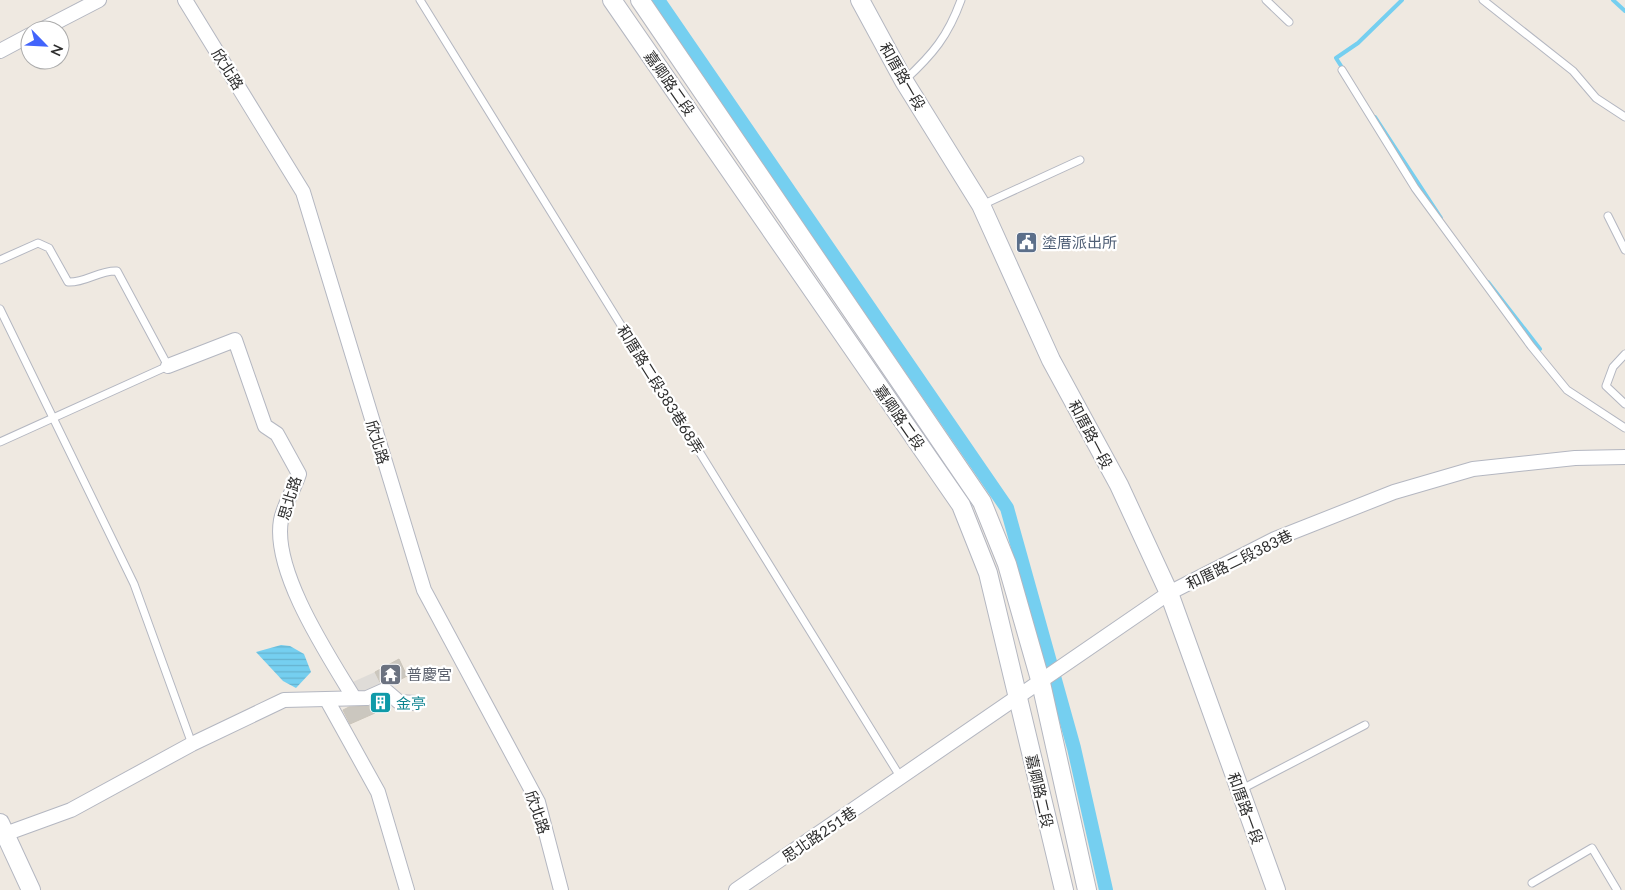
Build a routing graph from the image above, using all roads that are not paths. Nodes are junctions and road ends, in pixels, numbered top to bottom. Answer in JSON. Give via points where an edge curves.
{"nodes":[{"id":1,"x":99,"y":0,"type":"edge"},
{"id":2,"x":186,"y":0,"type":"edge"},
{"id":3,"x":420,"y":0,"type":"edge"},
{"id":4,"x":612,"y":0,"type":"edge"},
{"id":5,"x":640,"y":0,"type":"edge"},
{"id":6,"x":860,"y":0,"type":"edge"},
{"id":7,"x":962,"y":0,"type":"edge"},
{"id":8,"x":1266,"y":0,"type":"edge"},
{"id":9,"x":1483,"y":0,"type":"edge"},
{"id":10,"x":60,"y":20,"type":"edge"},
{"id":11,"x":1289,"y":22,"type":"dead end"},
{"id":12,"x":20,"y":41,"type":"edge"},
{"id":13,"x":0,"y":51,"type":"edge"},
{"id":14,"x":1342,"y":70,"type":"dead end"},
{"id":15,"x":904,"y":80,"type":"junction"},
{"id":16,"x":1625,"y":117,"type":"edge"},
{"id":17,"x":1080,"y":160,"type":"dead end"},
{"id":18,"x":981,"y":205,"type":"junction"},
{"id":19,"x":1608,"y":216,"type":"dead end"},
{"id":20,"x":1625,"y":250,"type":"edge"},
{"id":21,"x":0,"y":260,"type":"edge"},
{"id":22,"x":0,"y":309,"type":"edge"},
{"id":23,"x":1625,"y":354,"type":"edge"},
{"id":24,"x":168,"y":366,"type":"junction"},
{"id":25,"x":1625,"y":404,"type":"edge"},
{"id":26,"x":55,"y":419,"type":"junction"},
{"id":27,"x":1625,"y":428,"type":"edge"},
{"id":28,"x":0,"y":442,"type":"edge"},
{"id":29,"x":1625,"y":457,"type":"edge"},
{"id":30,"x":1169,"y":593,"type":"junction"},
{"id":31,"x":1045,"y":680,"type":"junction"},
{"id":32,"x":354,"y":698,"type":"junction"},
{"id":33,"x":1018,"y":698,"type":"junction"},
{"id":34,"x":327,"y":700,"type":"junction"},
{"id":35,"x":415,"y":703,"type":"dead end"},
{"id":36,"x":1365,"y":725,"type":"dead end"},
{"id":37,"x":192,"y":744,"type":"junction"},
{"id":38,"x":902,"y":778,"type":"junction"},
{"id":39,"x":1240,"y":790,"type":"junction"},
{"id":40,"x":2,"y":829,"type":"edge"},
{"id":41,"x":1532,"y":883,"type":"dead end"},
{"id":42,"x":31,"y":890,"type":"edge"},
{"id":43,"x":407,"y":890,"type":"edge"},
{"id":44,"x":561,"y":890,"type":"edge"},
{"id":45,"x":736,"y":890,"type":"edge"},
{"id":46,"x":1064,"y":890,"type":"edge"},
{"id":47,"x":1087,"y":890,"type":"edge"},
{"id":48,"x":1276,"y":890,"type":"edge"},
{"id":49,"x":1617,"y":890,"type":"edge"}],
"edges":[{"from":1,"to":10,"type":"street"},
{"from":2,"to":44,"type":"street","name":"欣北路","via":[[303,192],[424,590],[538,802]]},
{"from":3,"to":38,"type":"lane","name":"和厝路二段383巷68弄"},
{"from":4,"to":33,"type":"street","name":"嘉卿路二段","via":[[961,506],[988,573]]},
{"from":5,"to":31,"type":"street","name":"嘉卿路二段","via":[[982,502],[1007,564]]},
{"from":6,"to":15,"type":"street","name":"和厝路一段"},
{"from":7,"to":15,"type":"lane","via":[[952,26],[927,59]]},
{"from":8,"to":11,"type":"lane"},
{"from":9,"to":16,"type":"lane","via":[[1573,71],[1596,98]]},
{"from":12,"to":13,"type":"street"},
{"from":14,"to":27,"type":"lane","via":[[1415,188],[1531,346],[1567,390]]},
{"from":15,"to":18,"type":"street","name":"和厝路一段"},
{"from":17,"to":18,"type":"lane"},
{"from":18,"to":30,"type":"street","name":"和厝路一段","via":[[1051,360],[1119,485]]},
{"from":19,"to":20,"type":"lane"},
{"from":21,"to":24,"type":"lane","via":[[38,243],[49,248],[68,282],[79,283],[105,270],[117,270]]},
{"from":22,"to":26,"type":"lane"},
{"from":23,"to":25,"type":"lane","via":[[1613,367],[1606,386]]},
{"from":24,"to":26,"type":"lane"},
{"from":24,"to":32,"type":"street","name":"思北路","via":[[235,340],[265,426],[277,434],[299,474],[281,520],[280,544],[287,573],[323,647]]},
{"from":26,"to":28,"type":"lane"},
{"from":26,"to":37,"type":"lane","via":[[134,584]]},
{"from":29,"to":30,"type":"street","name":"和厝路二段383巷","via":[[1575,458],[1473,469],[1402,490],[1275,539]]},
{"from":30,"to":31,"type":"street","name":"和厝路二段383巷"},
{"from":30,"to":39,"type":"street","name":"和厝路一段"},
{"from":31,"to":33,"type":"street","name":"和厝路二段383巷"},
{"from":31,"to":47,"type":"street","name":"嘉卿路二段"},
{"from":32,"to":34,"type":"street"},
{"from":32,"to":35,"type":"street","via":[[367,698],[385,690],[399,702]]},
{"from":33,"to":38,"type":"street","name":"和厝路二段383巷"},
{"from":33,"to":46,"type":"street","name":"嘉卿路二段"},
{"from":34,"to":37,"type":"street","via":[[284,700]]},
{"from":34,"to":43,"type":"street","via":[[378,792]]},
{"from":36,"to":39,"type":"lane"},
{"from":37,"to":40,"type":"street","via":[[71,810]]},
{"from":38,"to":45,"type":"street","name":"思北路251巷"},
{"from":39,"to":48,"type":"street","name":"和厝路一段"},
{"from":40,"to":42,"type":"street"},
{"from":41,"to":49,"type":"lane","via":[[1592,848]]}]}
